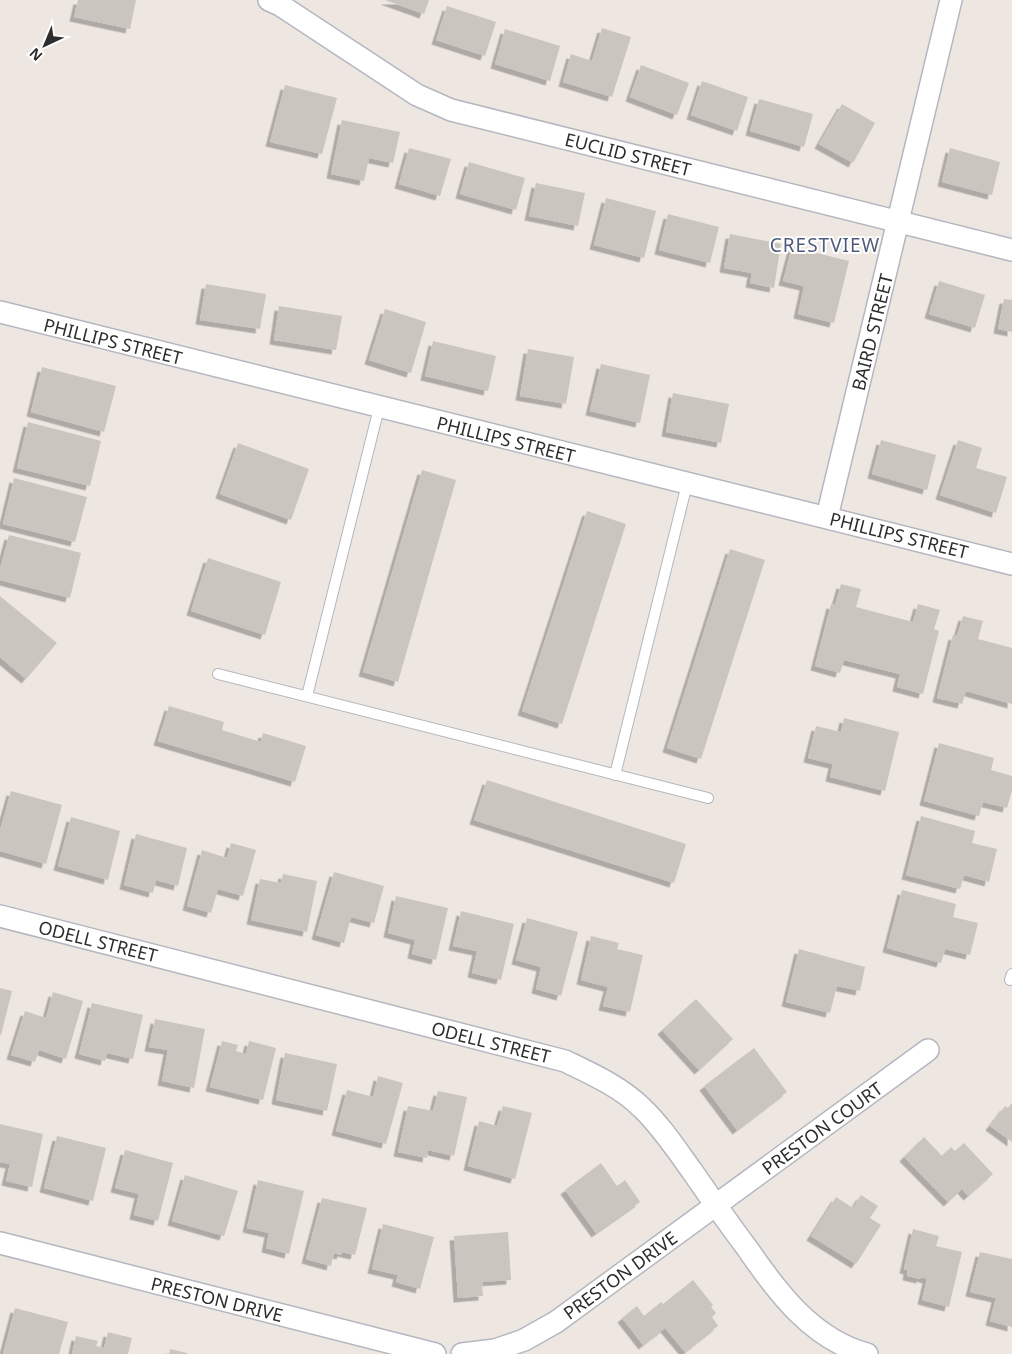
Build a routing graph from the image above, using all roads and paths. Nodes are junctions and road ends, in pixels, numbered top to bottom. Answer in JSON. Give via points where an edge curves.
{"nodes":[{"id":1,"x":269,"y":0,"type":"edge"},
{"id":2,"x":951,"y":0,"type":"edge"},
{"id":3,"x":898,"y":221,"type":"junction"},
{"id":4,"x":1012,"y":250,"type":"edge"},
{"id":5,"x":1,"y":317,"type":"edge"},
{"id":6,"x":379,"y":408,"type":"junction"},
{"id":7,"x":687,"y":484,"type":"junction"},
{"id":8,"x":828,"y":517,"type":"junction"},
{"id":9,"x":1012,"y":564,"type":"edge"},
{"id":10,"x":218,"y":674,"type":"dead end"},
{"id":11,"x":307,"y":696,"type":"junction"},
{"id":12,"x":615,"y":775,"type":"junction"},
{"id":13,"x":708,"y":798,"type":"dead end"},
{"id":14,"x":0,"y":916,"type":"edge"},
{"id":15,"x":928,"y":1050,"type":"dead end"},
{"id":16,"x":716,"y":1206,"type":"junction"},
{"id":17,"x":0,"y":1243,"type":"edge"},
{"id":18,"x":435,"y":1354,"type":"edge"},
{"id":19,"x":462,"y":1354,"type":"edge"},
{"id":20,"x":867,"y":1354,"type":"edge"}],
"edges":[{"from":1,"to":3,"type":"street","name":"EUCLID STREET","via":[[417,95],[451,110]]},
{"from":2,"to":3,"type":"street","name":"BAIRD STREET"},
{"from":3,"to":4,"type":"street","name":"EUCLID STREET"},
{"from":3,"to":8,"type":"street","name":"BAIRD STREET"},
{"from":5,"to":6,"type":"street","name":"PHILLIPS STREET"},
{"from":6,"to":7,"type":"street","name":"PHILLIPS STREET"},
{"from":6,"to":11,"type":"lane"},
{"from":7,"to":8,"type":"street","name":"PHILLIPS STREET"},
{"from":7,"to":12,"type":"lane"},
{"from":8,"to":9,"type":"street","name":"PHILLIPS STREET"},
{"from":10,"to":11,"type":"lane"},
{"from":11,"to":12,"type":"lane"},
{"from":12,"to":13,"type":"lane"},
{"from":14,"to":16,"type":"street","name":"ODELL STREET","via":[[565,1061],[617,1088],[642,1108],[667,1136]]},
{"from":15,"to":16,"type":"street","name":"PRESTON COURT"},
{"from":16,"to":19,"type":"street","name":"PRESTON DRIVE","via":[[556,1322],[524,1340],[495,1350]]},
{"from":16,"to":20,"type":"street","name":"ODELL STREET","via":[[788,1303],[817,1329],[854,1351]]},
{"from":17,"to":18,"type":"street","name":"PRESTON DRIVE"}]}
